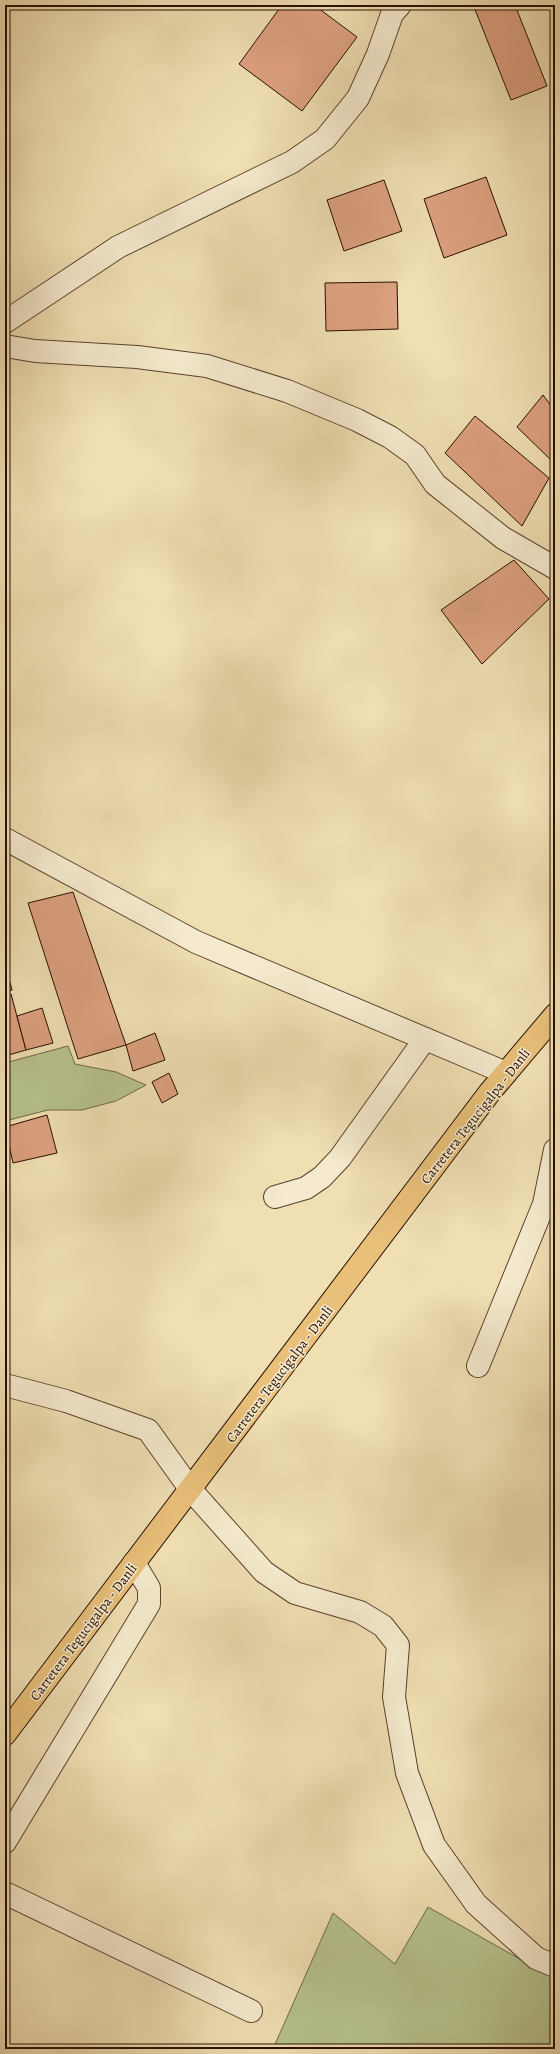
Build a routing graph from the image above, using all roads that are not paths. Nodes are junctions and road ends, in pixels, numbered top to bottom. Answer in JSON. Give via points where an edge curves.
{"nodes":[{"id":1,"x":400,"y":5,"type":"edge"},
{"id":2,"x":5,"y":322,"type":"edge"},
{"id":3,"x":5,"y":346,"type":"edge"},
{"id":4,"x":555,"y":568,"type":"edge"},
{"id":5,"x":5,"y":839,"type":"edge"},
{"id":6,"x":555,"y":1015,"type":"edge"},
{"id":7,"x":425,"y":1039,"type":"junction"},
{"id":8,"x":506,"y":1073,"type":"junction"},
{"id":9,"x":555,"y":1150,"type":"edge"},
{"id":10,"x":275,"y":1197,"type":"dead end"},
{"id":11,"x":478,"y":1366,"type":"dead end"},
{"id":12,"x":5,"y":1385,"type":"edge"},
{"id":13,"x":191,"y":1490,"type":"junction"},
{"id":14,"x":134,"y":1563,"type":"junction"},
{"id":15,"x":5,"y":1734,"type":"edge"},
{"id":16,"x":5,"y":1842,"type":"edge"},
{"id":17,"x":5,"y":1893,"type":"edge"},
{"id":18,"x":555,"y":1966,"type":"edge"},
{"id":19,"x":251,"y":2011,"type":"dead end"}],
"edges":[{"from":1,"to":2,"type":"street","via":[[392,14],[378,54],[358,98],[325,139],[292,162],[118,247]]},
{"from":3,"to":4,"type":"street","via":[[35,351],[137,357],[207,366],[287,391],[357,420],[390,437],[415,455],[435,484],[504,538]]},
{"from":5,"to":7,"type":"street","via":[[196,942]]},
{"from":6,"to":8,"type":"highway","name":"Carretera Tegucigalpa - Danli"},
{"from":7,"to":8,"type":"street"},
{"from":7,"to":10,"type":"street","via":[[336,1163],[306,1188]]},
{"from":8,"to":13,"type":"highway","name":"Carretera Tegucigalpa - Danli"},
{"from":9,"to":11,"type":"street","via":[[544,1204]]},
{"from":12,"to":13,"type":"street","via":[[66,1401],[148,1430]]},
{"from":13,"to":14,"type":"highway","name":"Carretera Tegucigalpa - Danli"},
{"from":13,"to":18,"type":"street","via":[[264,1572],[295,1593],[360,1612],[383,1626],[398,1645],[394,1697],[407,1773],[434,1845],[476,1904],[536,1958]]},
{"from":14,"to":15,"type":"highway","name":"Carretera Tegucigalpa - Danli"},
{"from":14,"to":16,"type":"street","via":[[149,1588],[149,1604]]},
{"from":17,"to":19,"type":"street"}]}
